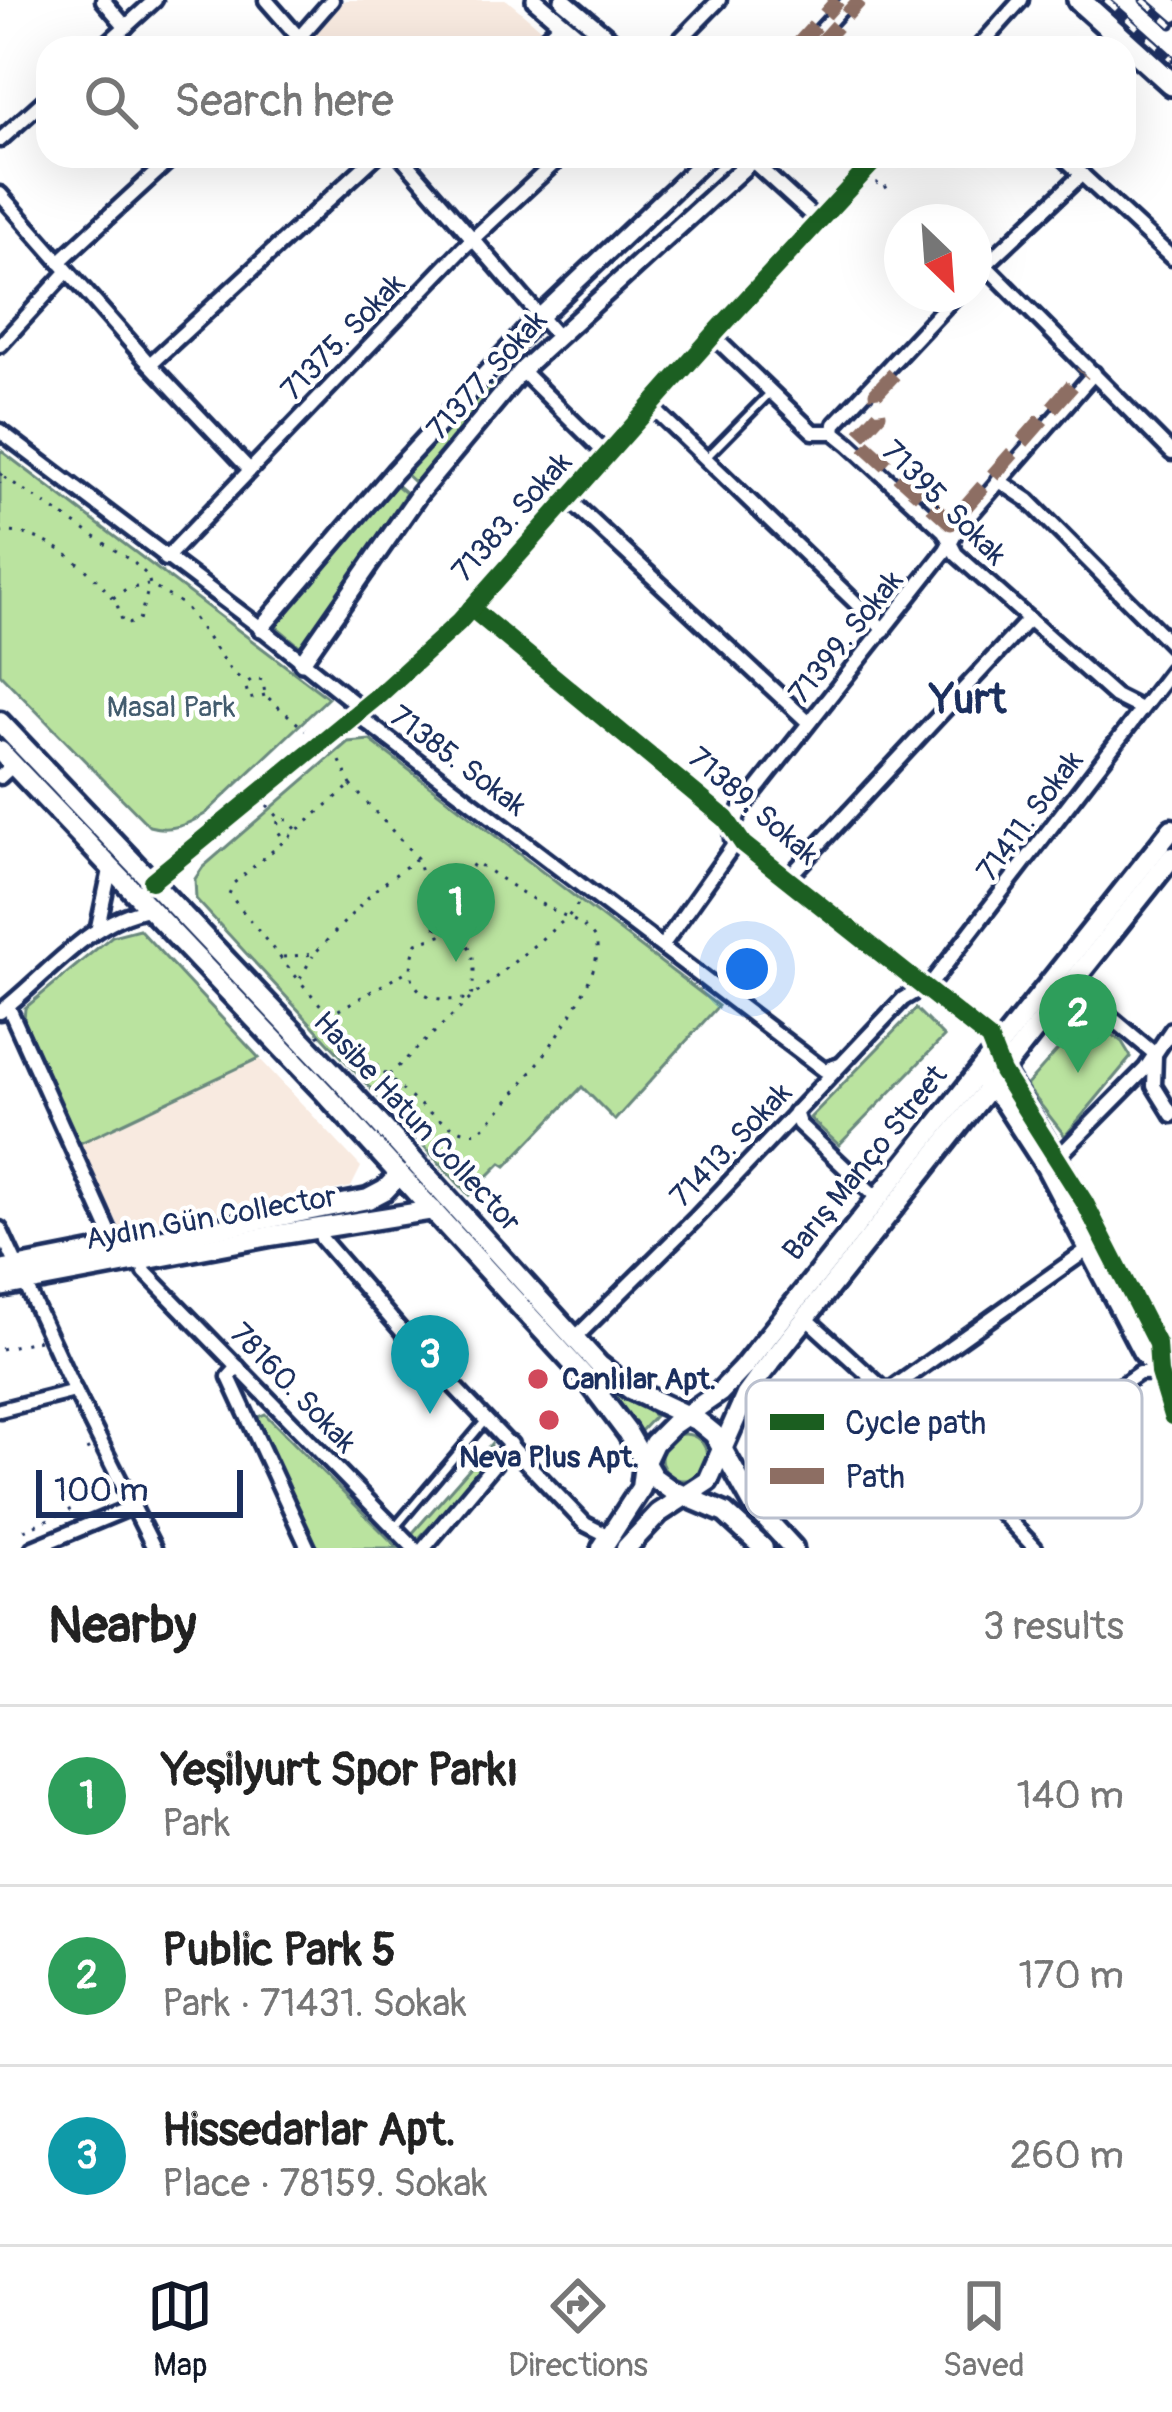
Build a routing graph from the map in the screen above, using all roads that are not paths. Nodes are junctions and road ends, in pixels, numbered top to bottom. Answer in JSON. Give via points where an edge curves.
{"nodes":[{"id":1,"x":103,"y":0,"type":"edge"},
{"id":2,"x":155,"y":0,"type":"edge"},
{"id":3,"x":266,"y":0,"type":"edge"},
{"id":4,"x":332,"y":0,"type":"edge"},
{"id":5,"x":535,"y":0,"type":"edge"},
{"id":6,"x":563,"y":0,"type":"edge"},
{"id":7,"x":719,"y":0,"type":"edge"},
{"id":8,"x":849,"y":0,"type":"edge"},
{"id":9,"x":1021,"y":0,"type":"edge"},
{"id":10,"x":1078,"y":0,"type":"edge"},
{"id":11,"x":1159,"y":0,"type":"edge"},
{"id":12,"x":1172,"y":11,"type":"edge"},
{"id":13,"x":561,"y":23,"type":"junction"},
{"id":14,"x":126,"y":27,"type":"junction"},
{"id":15,"x":116,"y":36,"type":"edge"},
{"id":16,"x":293,"y":36,"type":"edge"},
{"id":17,"x":306,"y":36,"type":"edge"},
{"id":18,"x":547,"y":36,"type":"edge"},
{"id":19,"x":577,"y":36,"type":"edge"},
{"id":20,"x":606,"y":36,"type":"edge"},
{"id":21,"x":684,"y":36,"type":"edge"},
{"id":22,"x":817,"y":36,"type":"edge"},
{"id":23,"x":989,"y":36,"type":"edge"},
{"id":24,"x":1118,"y":36,"type":"edge"},
{"id":25,"x":1136,"y":52,"type":"edge"},
{"id":26,"x":1172,"y":84,"type":"edge"},
{"id":27,"x":36,"y":108,"type":"edge"},
{"id":28,"x":0,"y":140,"type":"edge"},
{"id":29,"x":161,"y":168,"type":"edge"},
{"id":30,"x":363,"y":168,"type":"edge"},
{"id":31,"x":411,"y":168,"type":"edge"},
{"id":32,"x":550,"y":168,"type":"edge"},
{"id":33,"x":696,"y":168,"type":"edge"},
{"id":34,"x":739,"y":168,"type":"edge"},
{"id":35,"x":761,"y":168,"type":"edge"},
{"id":36,"x":868,"y":168,"type":"edge"},
{"id":37,"x":1075,"y":168,"type":"edge"},
{"id":38,"x":1082,"y":174,"type":"junction"},
{"id":39,"x":0,"y":194,"type":"edge"},
{"id":40,"x":819,"y":222,"type":"junction"},
{"id":41,"x":473,"y":242,"type":"junction"},
{"id":42,"x":992,"y":258,"type":"edge"},
{"id":43,"x":1172,"y":258,"type":"edge"},
{"id":44,"x":63,"y":267,"type":"junction"},
{"id":45,"x":992,"y":272,"type":"edge"},
{"id":46,"x":941,"y":312,"type":"edge"},
{"id":47,"x":539,"y":317,"type":"junction"},
{"id":48,"x":556,"y":335,"type":"junction"},
{"id":49,"x":712,"y":336,"type":"junction"},
{"id":50,"x":0,"y":344,"type":"edge"},
{"id":51,"x":150,"y":364,"type":"junction"},
{"id":52,"x":524,"y":368,"type":"junction"},
{"id":53,"x":1094,"y":373,"type":"junction"},
{"id":54,"x":771,"y":392,"type":"junction"},
{"id":55,"x":651,"y":406,"type":"junction"},
{"id":56,"x":0,"y":431,"type":"edge"},
{"id":57,"x":834,"y":432,"type":"junction"},
{"id":58,"x":1172,"y":453,"type":"edge"},
{"id":59,"x":608,"y":455,"type":"junction"},
{"id":60,"x":706,"y":458,"type":"junction"},
{"id":61,"x":249,"y":469,"type":"junction"},
{"id":62,"x":394,"y":472,"type":"junction"},
{"id":63,"x":998,"y":480,"type":"junction"},
{"id":64,"x":418,"y":494,"type":"junction"},
{"id":65,"x":570,"y":500,"type":"junction"},
{"id":66,"x":950,"y":542,"type":"junction"},
{"id":67,"x":165,"y":559,"type":"junction"},
{"id":68,"x":471,"y":608,"type":"junction"},
{"id":69,"x":1029,"y":619,"type":"junction"},
{"id":70,"x":261,"y":628,"type":"junction"},
{"id":71,"x":884,"y":630,"type":"junction"},
{"id":72,"x":1172,"y":645,"type":"edge"},
{"id":73,"x":302,"y":662,"type":"junction"},
{"id":74,"x":1172,"y":670,"type":"edge"},
{"id":75,"x":1142,"y":709,"type":"junction"},
{"id":76,"x":358,"y":710,"type":"junction"},
{"id":77,"x":0,"y":722,"type":"edge"},
{"id":78,"x":808,"y":722,"type":"junction"},
{"id":79,"x":4,"y":764,"type":"edge"},
{"id":80,"x":1172,"y":829,"type":"edge"},
{"id":81,"x":731,"y":831,"type":"junction"},
{"id":82,"x":1172,"y":857,"type":"edge"},
{"id":83,"x":110,"y":870,"type":"junction"},
{"id":84,"x":788,"y":878,"type":"junction"},
{"id":85,"x":152,"y":880,"type":"junction"},
{"id":86,"x":149,"y":909,"type":"junction"},
{"id":87,"x":97,"y":928,"type":"junction"},
{"id":88,"x":662,"y":946,"type":"junction"},
{"id":89,"x":1070,"y":983,"type":"junction"},
{"id":90,"x":923,"y":987,"type":"junction"},
{"id":91,"x":4,"y":1009,"type":"edge"},
{"id":92,"x":1172,"y":1029,"type":"edge"},
{"id":93,"x":994,"y":1050,"type":"junction"},
{"id":94,"x":1172,"y":1053,"type":"edge"},
{"id":95,"x":1155,"y":1054,"type":"junction"},
{"id":96,"x":840,"y":1065,"type":"junction"},
{"id":97,"x":989,"y":1076,"type":"junction"},
{"id":98,"x":795,"y":1112,"type":"junction"},
{"id":99,"x":1172,"y":1115,"type":"edge"},
{"id":100,"x":1052,"y":1164,"type":"junction"},
{"id":101,"x":400,"y":1174,"type":"junction"},
{"id":102,"x":876,"y":1197,"type":"junction"},
{"id":103,"x":433,"y":1210,"type":"junction"},
{"id":104,"x":319,"y":1228,"type":"junction"},
{"id":105,"x":0,"y":1229,"type":"edge"},
{"id":106,"x":117,"y":1248,"type":"junction"},
{"id":107,"x":1087,"y":1250,"type":"junction"},
{"id":108,"x":142,"y":1260,"type":"junction"},
{"id":109,"x":24,"y":1275,"type":"junction"},
{"id":110,"x":0,"y":1279,"type":"edge"},
{"id":111,"x":805,"y":1317,"type":"junction"},
{"id":112,"x":574,"y":1338,"type":"junction"},
{"id":113,"x":238,"y":1367,"type":"junction"},
{"id":114,"x":1165,"y":1373,"type":"edge"},
{"id":115,"x":757,"y":1380,"type":"edge"},
{"id":116,"x":874,"y":1380,"type":"edge"},
{"id":117,"x":904,"y":1380,"type":"edge"},
{"id":118,"x":1129,"y":1380,"type":"edge"},
{"id":119,"x":75,"y":1391,"type":"junction"},
{"id":120,"x":746,"y":1395,"type":"edge"},
{"id":121,"x":0,"y":1410,"type":"edge"},
{"id":122,"x":689,"y":1416,"type":"junction"},
{"id":123,"x":1172,"y":1416,"type":"edge"},
{"id":124,"x":486,"y":1420,"type":"junction"},
{"id":125,"x":511,"y":1444,"type":"junction"},
{"id":126,"x":722,"y":1445,"type":"junction"},
{"id":127,"x":644,"y":1464,"type":"junction"},
{"id":128,"x":746,"y":1491,"type":"edge"},
{"id":129,"x":685,"y":1496,"type":"junction"},
{"id":130,"x":134,"y":1506,"type":"junction"},
{"id":131,"x":765,"y":1518,"type":"edge"},
{"id":132,"x":1009,"y":1518,"type":"edge"},
{"id":133,"x":394,"y":1528,"type":"junction"},
{"id":134,"x":613,"y":1544,"type":"edge"},
{"id":135,"x":33,"y":1548,"type":"edge"},
{"id":136,"x":154,"y":1548,"type":"edge"},
{"id":137,"x":308,"y":1548,"type":"edge"},
{"id":138,"x":414,"y":1548,"type":"edge"},
{"id":139,"x":424,"y":1548,"type":"edge"},
{"id":140,"x":763,"y":1548,"type":"edge"},
{"id":141,"x":793,"y":1548,"type":"edge"},
{"id":142,"x":1035,"y":1548,"type":"edge"}],
"edges":[{"from":1,"to":14,"type":"street"},
{"from":2,"to":14,"type":"street"},
{"from":3,"to":16,"type":"street"},
{"from":4,"to":17,"type":"street"},
{"from":5,"to":13,"type":"street"},
{"from":6,"to":20,"type":"street"},
{"from":7,"to":21,"type":"street"},
{"from":8,"to":22,"type":"street"},
{"from":9,"to":23,"type":"street"},
{"from":10,"to":24,"type":"main road"},
{"from":11,"to":12,"type":"main road"},
{"from":13,"to":18,"type":"street"},
{"from":13,"to":19,"type":"street"},
{"from":14,"to":15,"type":"street"},
{"from":25,"to":26,"type":"main road"},
{"from":27,"to":28,"type":"street"},
{"from":29,"to":44,"type":"street"},
{"from":30,"to":51,"type":"street"},
{"from":31,"to":41,"type":"street"},
{"from":32,"to":41,"type":"street","name":"71375. Sokak"},
{"from":33,"to":47,"type":"street","name":"71377. Sokak"},
{"from":34,"to":48,"type":"street","name":"71377. Sokak"},
{"from":35,"to":40,"type":"street"},
{"from":36,"to":40,"type":"street","name":"71383. Sokak"},
{"from":37,"to":38,"type":"street"},
{"from":38,"to":42,"type":"street"},
{"from":38,"to":43,"type":"street"},
{"from":39,"to":44,"type":"street"},
{"from":40,"to":49,"type":"street","name":"71383. Sokak"},
{"from":41,"to":47,"type":"street"},
{"from":41,"to":61,"type":"street","name":"71375. Sokak"},
{"from":44,"to":50,"type":"street"},
{"from":44,"to":51,"type":"street"},
{"from":45,"to":53,"type":"street"},
{"from":46,"to":57,"type":"street"},
{"from":47,"to":48,"type":"street"},
{"from":47,"to":62,"type":"street","name":"71377. Sokak"},
{"from":48,"to":52,"type":"street","name":"71377. Sokak"},
{"from":49,"to":54,"type":"street","name":"71395. Sokak"},
{"from":49,"to":55,"type":"street","name":"71383. Sokak"},
{"from":51,"to":61,"type":"street"},
{"from":52,"to":59,"type":"street"},
{"from":52,"to":64,"type":"street","name":"71377. Sokak"},
{"from":53,"to":58,"type":"street"},
{"from":53,"to":63,"type":"street","name":"71399. Sokak"},
{"from":54,"to":57,"type":"street","name":"71395. Sokak","via":[[813,432]]},
{"from":54,"to":60,"type":"lane"},
{"from":55,"to":59,"type":"street","name":"71383. Sokak"},
{"from":55,"to":60,"type":"street"},
{"from":56,"to":67,"type":"street","name":"71385. Sokak"},
{"from":57,"to":66,"type":"street","name":"71395. Sokak"},
{"from":59,"to":65,"type":"street","name":"71383. Sokak"},
{"from":60,"to":71,"type":"street"},
{"from":61,"to":67,"type":"street","name":"71375. Sokak"},
{"from":62,"to":64,"type":"street"},
{"from":62,"to":70,"type":"street","name":"71377. Sokak"},
{"from":63,"to":66,"type":"street","name":"71399. Sokak"},
{"from":63,"to":72,"type":"street","via":[[1028,500]]},
{"from":64,"to":73,"type":"street","name":"71377. Sokak"},
{"from":65,"to":68,"type":"street","name":"71383. Sokak"},
{"from":65,"to":78,"type":"street"},
{"from":66,"to":69,"type":"street","name":"71395. Sokak"},
{"from":66,"to":71,"type":"street","name":"71399. Sokak"},
{"from":67,"to":70,"type":"street","name":"71385. Sokak"},
{"from":68,"to":76,"type":"street","name":"71383. Sokak"},
{"from":68,"to":81,"type":"street","name":"71389. Sokak"},
{"from":69,"to":75,"type":"street","name":"71395. Sokak","via":[[1115,696]]},
{"from":69,"to":84,"type":"street"},
{"from":70,"to":73,"type":"street","name":"71385. Sokak"},
{"from":71,"to":78,"type":"street","name":"71399. Sokak"},
{"from":73,"to":76,"type":"street","name":"71385. Sokak"},
{"from":74,"to":75,"type":"street","name":"71411. Sokak"},
{"from":75,"to":90,"type":"street","name":"71411. Sokak"},
{"from":76,"to":85,"type":"street","name":"71383. Sokak"},
{"from":76,"to":88,"type":"street","name":"71385. Sokak"},
{"from":77,"to":85,"type":"main road","name":"Hasibe Hatun Collector"},
{"from":78,"to":81,"type":"street","name":"71399. Sokak"},
{"from":79,"to":83,"type":"main road","name":"Hasibe Hatun Collector"},
{"from":80,"to":93,"type":"main road","name":"Barış Manço Street"},
{"from":81,"to":84,"type":"street","name":"71389. Sokak"},
{"from":81,"to":88,"type":"street","name":"71399. Sokak","via":[[733,845]]},
{"from":82,"to":89,"type":"main road","name":"Barış Manço Street"},
{"from":83,"to":86,"type":"main road","name":"Hasibe Hatun Collector"},
{"from":83,"to":87,"type":"street"},
{"from":84,"to":90,"type":"street","name":"71389. Sokak"},
{"from":85,"to":112,"type":"main road","name":"Hasibe Hatun Collector"},
{"from":86,"to":87,"type":"street"},
{"from":86,"to":101,"type":"main road","name":"Hasibe Hatun Collector"},
{"from":87,"to":91,"type":"street"},
{"from":88,"to":96,"type":"street","name":"71385. Sokak","via":[[824,1070]]},
{"from":89,"to":95,"type":"street"},
{"from":89,"to":97,"type":"main road","name":"Barış Manço Street"},
{"from":90,"to":93,"type":"street","name":"71389. Sokak"},
{"from":90,"to":96,"type":"street","name":"71413. Sokak"},
{"from":91,"to":106,"type":"street"},
{"from":92,"to":95,"type":"street"},
{"from":93,"to":97,"type":"main road","name":"Barış Manço Street"},
{"from":94,"to":95,"type":"street"},
{"from":95,"to":99,"type":"street","via":[[1154,1086]]},
{"from":95,"to":100,"type":"street"},
{"from":96,"to":98,"type":"street","name":"71413. Sokak"},
{"from":97,"to":100,"type":"street"},
{"from":97,"to":102,"type":"main road","name":"Barış Manço Street"},
{"from":97,"to":111,"type":"main road","name":"Barış Manço Street"},
{"from":98,"to":102,"type":"street"},
{"from":98,"to":112,"type":"street","name":"71413. Sokak"},
{"from":100,"to":107,"type":"street"},
{"from":100,"to":114,"type":"street","via":[[1157,1344]]},
{"from":101,"to":103,"type":"main road","name":"Hasibe Hatun Collector"},
{"from":101,"to":106,"type":"main road","name":"Aydın Gün Collector","via":[[368,1199]]},
{"from":102,"to":122,"type":"main road","name":"Barış Manço Street","via":[[742,1369]]},
{"from":103,"to":104,"type":"main road","name":"Aydın Gün Collector"},
{"from":103,"to":127,"type":"main road","name":"Hasibe Hatun Collector","via":[[587,1379]]},
{"from":104,"to":108,"type":"main road","name":"Aydın Gün Collector"},
{"from":104,"to":124,"type":"street","via":[[353,1277]]},
{"from":105,"to":109,"type":"street"},
{"from":106,"to":109,"type":"main road","name":"Aydın Gün Collector"},
{"from":107,"to":114,"type":"street","via":[[1142,1352]]},
{"from":107,"to":117,"type":"street"},
{"from":108,"to":109,"type":"main road","name":"Aydın Gün Collector"},
{"from":108,"to":113,"type":"street","name":"78160. Sokak"},
{"from":109,"to":110,"type":"main road","name":"Aydın Gün Collector"},
{"from":109,"to":119,"type":"street"},
{"from":111,"to":115,"type":"main road","name":"Barış Manço Street"},
{"from":111,"to":116,"type":"street"},
{"from":112,"to":122,"type":"main road","name":"Hasibe Hatun Collector","via":[[630,1389]]},
{"from":113,"to":133,"type":"street","name":"78160. Sokak"},
{"from":113,"to":137,"type":"street","via":[[229,1377]]},
{"from":114,"to":118,"type":"street"},
{"from":114,"to":123,"type":"street"},
{"from":119,"to":121,"type":"street"},
{"from":119,"to":130,"type":"street"},
{"from":120,"to":126,"type":"main road","name":"Barış Manço Street"},
{"from":122,"to":126,"type":"main road","name":"Hasibe Hatun Collector"},
{"from":122,"to":127,"type":"main road","via":[[661,1435]]},
{"from":124,"to":125,"type":"street"},
{"from":124,"to":133,"type":"lane"},
{"from":125,"to":134,"type":"street"},
{"from":125,"to":139,"type":"street"},
{"from":126,"to":128,"type":"main road","name":"Hasibe Hatun Collector"},
{"from":126,"to":129,"type":"main road","via":[[708,1481]]},
{"from":127,"to":129,"type":"main road","name":"Hasibe Hatun Collector"},
{"from":127,"to":134,"type":"main road"},
{"from":129,"to":134,"type":"main road"},
{"from":129,"to":140,"type":"main road","name":"Hasibe Hatun Collector","via":[[732,1518]]},
{"from":130,"to":135,"type":"street"},
{"from":130,"to":136,"type":"street"},
{"from":131,"to":141,"type":"main road","name":"Hasibe Hatun Collector"},
{"from":132,"to":142,"type":"street"},
{"from":133,"to":138,"type":"street","name":"78160. Sokak"}]}
